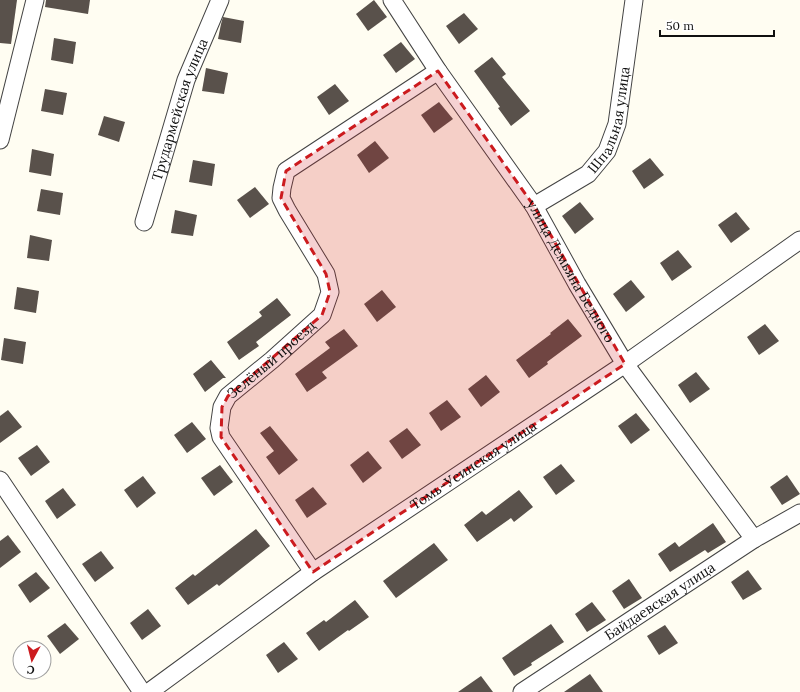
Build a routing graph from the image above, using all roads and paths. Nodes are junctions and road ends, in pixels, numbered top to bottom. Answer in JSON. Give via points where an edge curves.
{"nodes":[{"id":1,"x":35,"y":0,"type":"edge"},
{"id":2,"x":220,"y":0,"type":"edge"},
{"id":3,"x":392,"y":0,"type":"edge"},
{"id":4,"x":634,"y":0,"type":"edge"},
{"id":5,"x":438,"y":71,"type":"junction"},
{"id":6,"x":0,"y":140,"type":"edge"},
{"id":7,"x":534,"y":206,"type":"junction"},
{"id":8,"x":144,"y":222,"type":"dead end"},
{"id":9,"x":800,"y":240,"type":"edge"},
{"id":10,"x":625,"y":364,"type":"junction"},
{"id":11,"x":0,"y":480,"type":"edge"},
{"id":12,"x":800,"y":513,"type":"edge"},
{"id":13,"x":754,"y":539,"type":"junction"},
{"id":14,"x":313,"y":572,"type":"junction"},
{"id":15,"x":142,"y":692,"type":"edge"},
{"id":16,"x":149,"y":692,"type":"edge"},
{"id":17,"x":522,"y":692,"type":"edge"}],
"edges":[{"from":1,"to":6,"type":"street"},
{"from":2,"to":8,"type":"street","name":"Трудармейская улица","via":[[186,80]]},
{"from":3,"to":5,"type":"street","name":"улица Демьяна Бедного"},
{"from":4,"to":7,"type":"street","name":"Шпальная улица","via":[[617,124],[607,151],[588,174]]},
{"from":5,"to":7,"type":"street","name":"улица Демьяна Бедного"},
{"from":5,"to":14,"type":"street","name":"Зелёный проезд","via":[[286,171],[281,198],[326,274],[330,292],[322,315],[228,396],[222,407],[219,428],[221,437]]},
{"from":7,"to":10,"type":"street","name":"улица Демьяна Бедного"},
{"from":9,"to":10,"type":"street","name":"Томь-Усинская улица"},
{"from":10,"to":13,"type":"street","name":"улица Демьяна Бедного"},
{"from":10,"to":14,"type":"street","name":"Томь-Усинская улица"},
{"from":11,"to":15,"type":"street"},
{"from":12,"to":13,"type":"street","name":"Байдаевская улица"},
{"from":13,"to":17,"type":"street","name":"Байдаевская улица"},
{"from":14,"to":16,"type":"street","name":"Томь-Усинская улица"}]}
